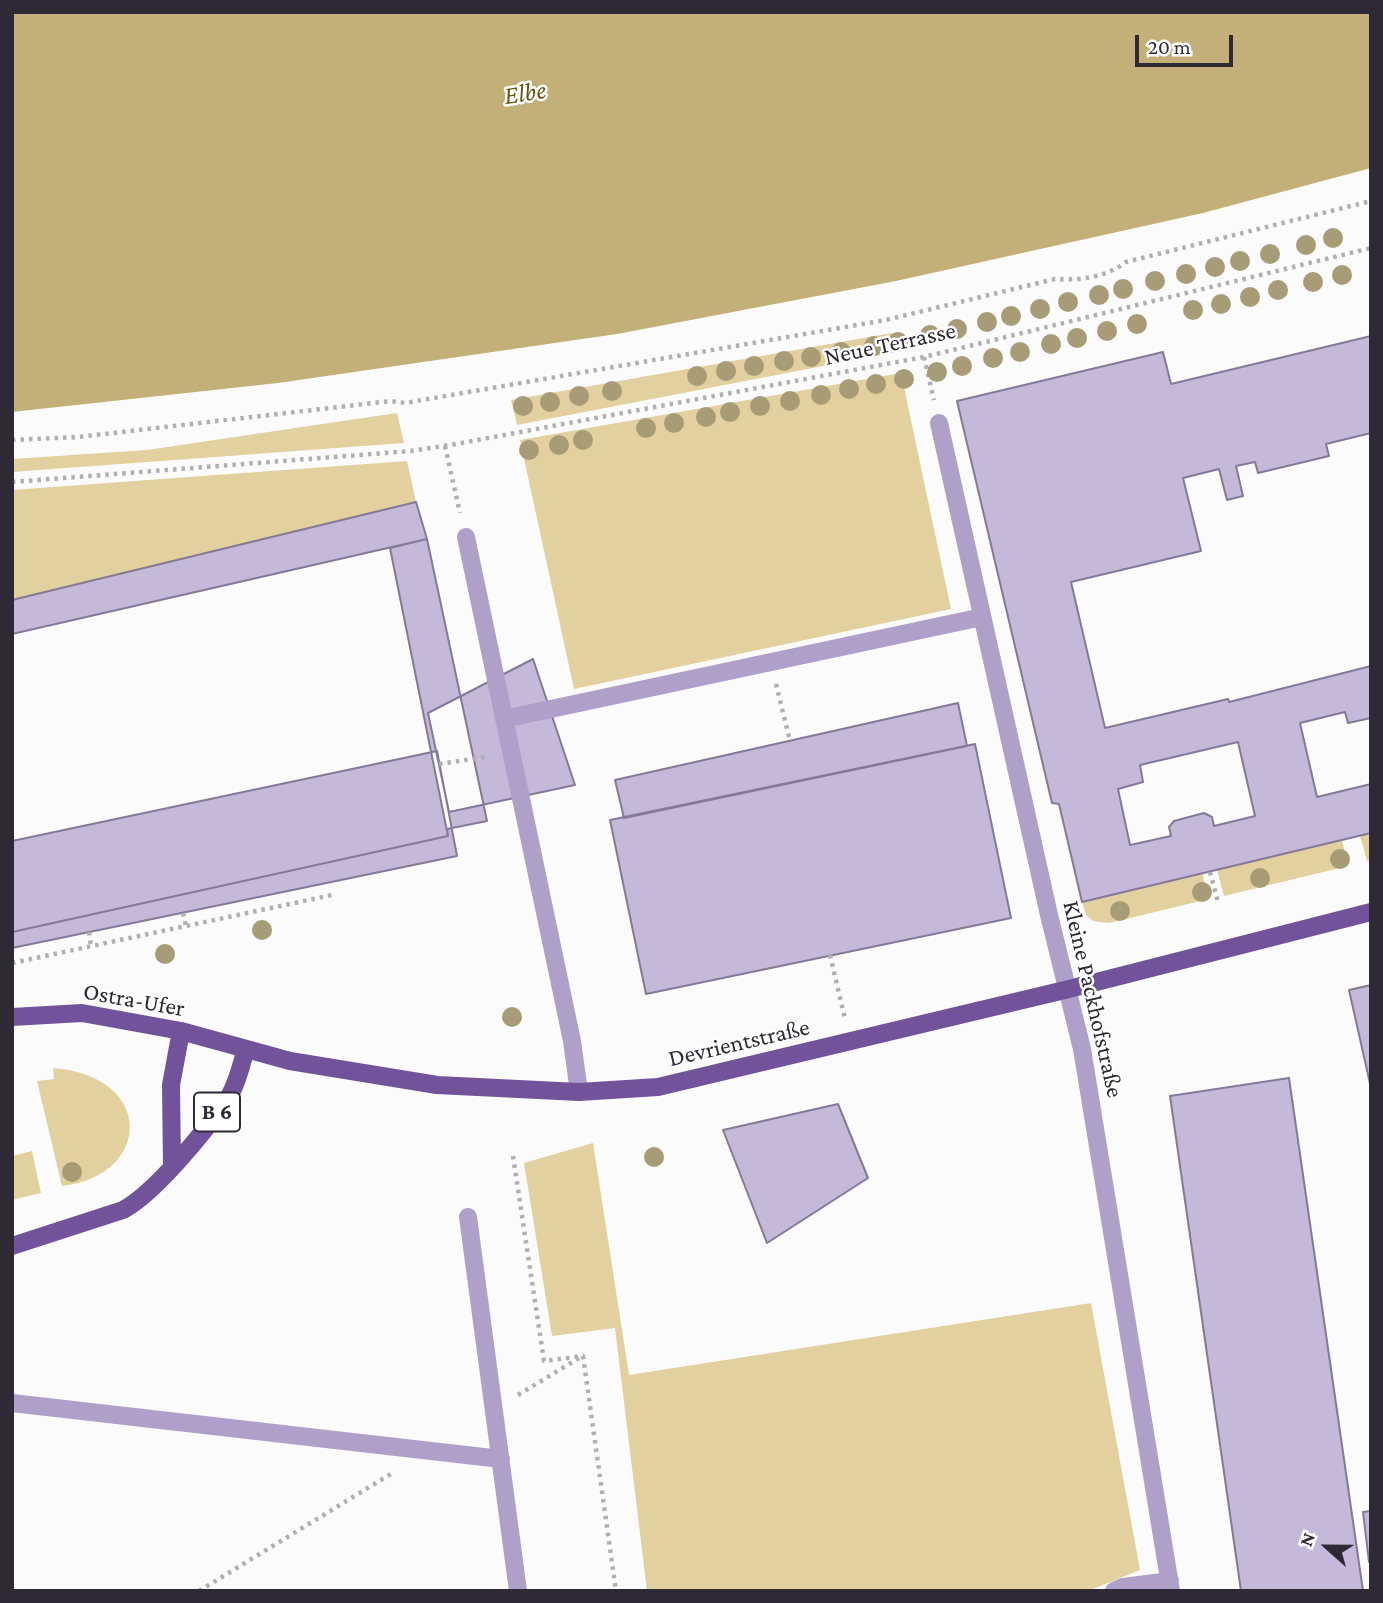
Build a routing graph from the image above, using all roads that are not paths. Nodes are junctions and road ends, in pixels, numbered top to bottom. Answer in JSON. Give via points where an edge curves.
{"nodes":[{"id":1,"x":939,"y":423,"type":"road end"},
{"id":2,"x":466,"y":537,"type":"road end"},
{"id":3,"x":982,"y":617,"type":"junction"},
{"id":4,"x":504,"y":719,"type":"junction"},
{"id":5,"x":1371,"y":912,"type":"edge"},
{"id":6,"x":1069,"y":989,"type":"junction"},
{"id":7,"x":12,"y":1017,"type":"edge"},
{"id":8,"x":181,"y":1031,"type":"junction"},
{"id":9,"x":246,"y":1049,"type":"junction"},
{"id":10,"x":579,"y":1093,"type":"junction"},
{"id":11,"x":172,"y":1166,"type":"junction"},
{"id":12,"x":468,"y":1217,"type":"dead end"},
{"id":13,"x":12,"y":1246,"type":"edge"},
{"id":14,"x":12,"y":1403,"type":"edge"},
{"id":15,"x":501,"y":1459,"type":"junction"},
{"id":16,"x":1171,"y":1586,"type":"edge"},
{"id":17,"x":518,"y":1591,"type":"edge"},
{"id":18,"x":1114,"y":1591,"type":"edge"}],
"edges":[{"from":1,"to":3,"type":"street","name":"Kleine Packhofstraße"},
{"from":2,"to":4,"type":"street"},
{"from":3,"to":4,"type":"street"},
{"from":3,"to":6,"type":"street","name":"Kleine Packhofstraße"},
{"from":4,"to":10,"type":"street"},
{"from":5,"to":6,"type":"main road","name":"Devrientstraße"},
{"from":6,"to":10,"type":"main road","name":"Devrientstraße","via":[[659,1087]]},
{"from":6,"to":16,"type":"street","name":"Kleine Packhofstraße"},
{"from":7,"to":8,"type":"main road","name":"Ostra-Ufer","via":[[82,1013]]},
{"from":8,"to":9,"type":"main road","name":"Ostra-Ufer"},
{"from":8,"to":11,"type":"main road","number":"B 6","via":[[171,1085]]},
{"from":9,"to":10,"type":"main road","name":"Devrientstraße","via":[[316,1066],[437,1085]]},
{"from":9,"to":11,"type":"main road","number":"B 6","via":[[228,1099]]},
{"from":11,"to":13,"type":"main road","number":"B 6","via":[[139,1202]]},
{"from":12,"to":15,"type":"street"},
{"from":14,"to":15,"type":"street"},
{"from":15,"to":17,"type":"street"},
{"from":16,"to":18,"type":"street"}]}
